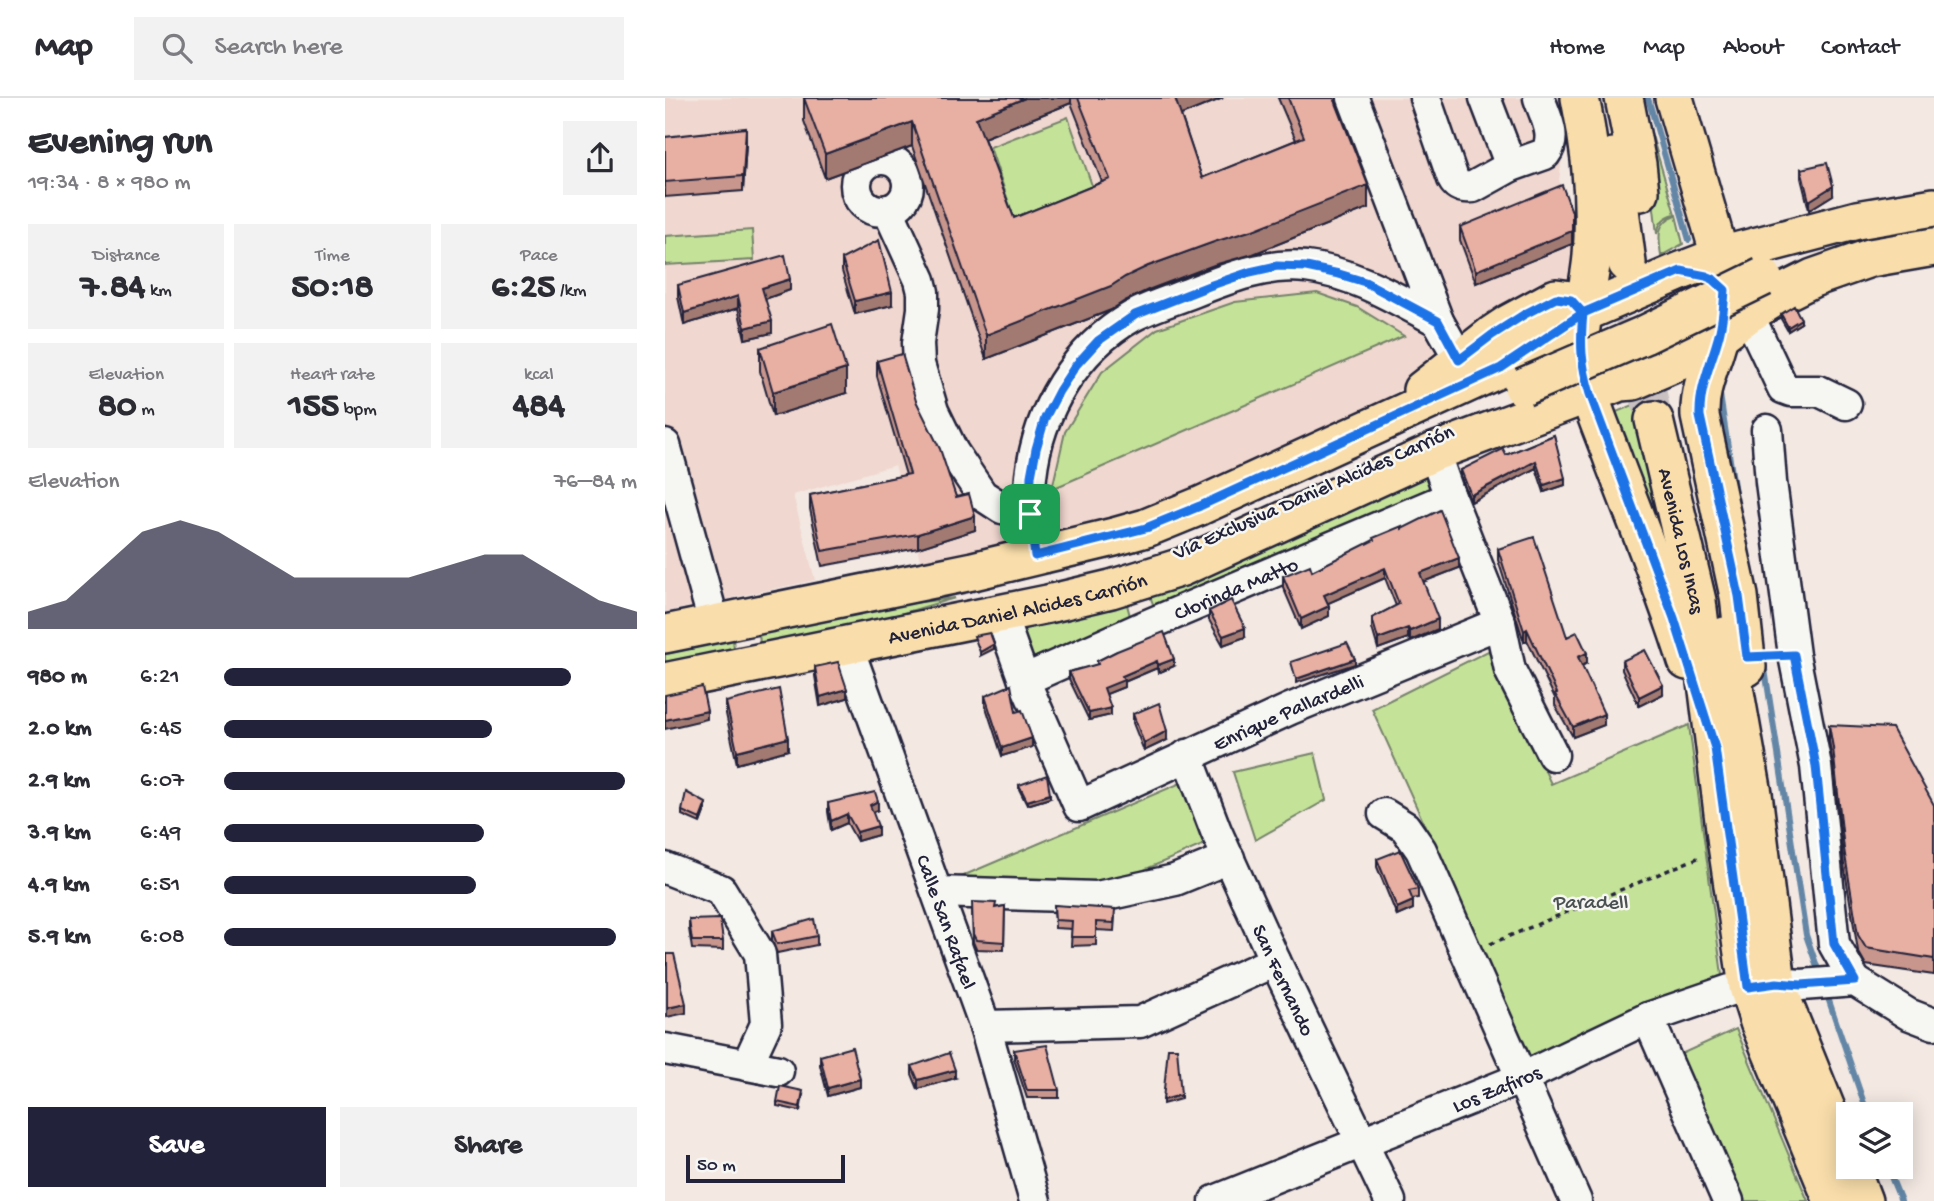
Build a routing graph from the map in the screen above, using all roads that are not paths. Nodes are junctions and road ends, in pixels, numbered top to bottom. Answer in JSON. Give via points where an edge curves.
{"nodes":[{"id":1,"x":1353,"y":98,"type":"edge"},
{"id":2,"x":1425,"y":98,"type":"edge"},
{"id":3,"x":1485,"y":98,"type":"edge"},
{"id":4,"x":1539,"y":98,"type":"edge"},
{"id":5,"x":1580,"y":98,"type":"edge"},
{"id":6,"x":1601,"y":98,"type":"edge"},
{"id":7,"x":1624,"y":98,"type":"edge"},
{"id":8,"x":1674,"y":98,"type":"edge"},
{"id":9,"x":1511,"y":166,"type":"junction"},
{"id":10,"x":1934,"y":207,"type":"edge"},
{"id":11,"x":888,"y":210,"type":"dead end"},
{"id":12,"x":1934,"y":220,"type":"edge"},
{"id":13,"x":1934,"y":231,"type":"edge"},
{"id":14,"x":1934,"y":247,"type":"edge"},
{"id":15,"x":1740,"y":293,"type":"junction"},
{"id":16,"x":1583,"y":313,"type":"junction"},
{"id":17,"x":1438,"y":321,"type":"junction"},
{"id":18,"x":1459,"y":360,"type":"junction"},
{"id":19,"x":1597,"y":380,"type":"junction"},
{"id":20,"x":1531,"y":399,"type":"junction"},
{"id":21,"x":1846,"y":404,"type":"dead end"},
{"id":22,"x":1383,"y":423,"type":"junction"},
{"id":23,"x":1767,"y":430,"type":"dead end"},
{"id":24,"x":665,"y":445,"type":"edge"},
{"id":25,"x":1434,"y":452,"type":"junction"},
{"id":26,"x":1450,"y":497,"type":"junction"},
{"id":27,"x":1633,"y":510,"type":"junction"},
{"id":28,"x":1030,"y":514,"type":"junction"},
{"id":29,"x":1035,"y":556,"type":"junction"},
{"id":30,"x":1000,"y":613,"type":"junction"},
{"id":31,"x":715,"y":623,"type":"junction"},
{"id":32,"x":1500,"y":623,"type":"junction"},
{"id":33,"x":665,"y":634,"type":"edge"},
{"id":34,"x":847,"y":645,"type":"junction"},
{"id":35,"x":665,"y":649,"type":"edge"},
{"id":36,"x":1768,"y":656,"type":"junction"},
{"id":37,"x":665,"y":667,"type":"edge"},
{"id":38,"x":1024,"y":680,"type":"junction"},
{"id":39,"x":665,"y":682,"type":"edge"},
{"id":40,"x":1715,"y":748,"type":"junction"},
{"id":41,"x":1187,"y":755,"type":"junction"},
{"id":42,"x":1553,"y":755,"type":"dead end"},
{"id":43,"x":1753,"y":794,"type":"junction"},
{"id":44,"x":1384,"y":814,"type":"dead end"},
{"id":45,"x":1229,"y":859,"type":"junction"},
{"id":46,"x":665,"y":868,"type":"edge"},
{"id":47,"x":937,"y":892,"type":"junction"},
{"id":48,"x":1275,"y":961,"type":"junction"},
{"id":49,"x":1843,"y":982,"type":"junction"},
{"id":50,"x":1775,"y":985,"type":"junction"},
{"id":51,"x":1648,"y":1018,"type":"junction"},
{"id":52,"x":1934,"y":1024,"type":"edge"},
{"id":53,"x":985,"y":1026,"type":"junction"},
{"id":54,"x":665,"y":1049,"type":"edge"},
{"id":55,"x":747,"y":1065,"type":"junction"},
{"id":56,"x":778,"y":1070,"type":"dead end"},
{"id":57,"x":1522,"y":1078,"type":"junction"},
{"id":58,"x":1836,"y":1133,"type":"edge"},
{"id":59,"x":1363,"y":1141,"type":"junction"},
{"id":60,"x":1854,"y":1179,"type":"edge"},
{"id":61,"x":1035,"y":1201,"type":"edge"},
{"id":62,"x":1215,"y":1201,"type":"edge"},
{"id":63,"x":1390,"y":1201,"type":"edge"},
{"id":64,"x":1576,"y":1201,"type":"edge"},
{"id":65,"x":1728,"y":1201,"type":"edge"},
{"id":66,"x":1833,"y":1201,"type":"edge"},
{"id":67,"x":1863,"y":1201,"type":"edge"}],
"edges":[{"from":1,"to":17,"type":"street"},
{"from":2,"to":9,"type":"street","via":[[1456,184],[1473,187]]},
{"from":3,"to":9,"type":"street"},
{"from":4,"to":9,"type":"street","via":[[1551,145],[1545,154]]},
{"from":5,"to":16,"type":"main road","via":[[1593,191],[1592,255]]},
{"from":6,"to":7,"type":"main road","via":[[1637,261],[1637,164]]},
{"from":8,"to":15,"type":"main road"},
{"from":10,"to":15,"type":"main road","name":"Avenida Daniel Alcides Carrión","via":[[1857,220]]},
{"from":11,"to":28,"type":"street","via":[[920,280],[919,364],[933,411],[982,495],[1002,508]]},
{"from":12,"to":15,"type":"main road","name":"Vía Exclusiva Daniel Alcides Carrión","via":[[1863,235],[1807,256]]},
{"from":13,"to":15,"type":"main road","name":"Vía Exclusiva Daniel Alcides Carrión","via":[[1867,245]]},
{"from":14,"to":15,"type":"main road","name":"Avenida Daniel Alcides Carrión","via":[[1870,258],[1791,288]]},
{"from":15,"to":16,"type":"main road","name":"Avenida Daniel Alcides Carrión","via":[[1681,271]]},
{"from":15,"to":19,"type":"main road","name":"Avenida Daniel Alcides Carrión","via":[[1704,347],[1633,380]]},
{"from":15,"to":20,"type":"main road","name":"Vía Exclusiva Daniel Alcides Carrión","bridge":true,"via":[[1644,335]]},
{"from":15,"to":21,"type":"street","via":[[1783,388],[1819,391]]},
{"from":15,"to":36,"type":"main road","via":[[1704,381],[1699,407],[1739,596]]},
{"from":16,"to":18,"type":"main road","via":[[1571,300],[1556,298],[1510,323]]},
{"from":16,"to":19,"type":"main road","via":[[1580,340]]},
{"from":16,"to":22,"type":"main road","name":"Avenida Daniel Alcides Carrión","via":[[1501,368]]},
{"from":17,"to":18,"type":"street"},
{"from":17,"to":28,"type":"street","via":[[1365,282],[1306,267],[1277,266],[1135,315],[1098,341],[1059,391],[1036,449]]},
{"from":18,"to":22,"type":"main road"},
{"from":19,"to":20,"type":"main road","name":"Avenida Daniel Alcides Carrión"},
{"from":19,"to":27,"type":"main road"},
{"from":20,"to":25,"type":"main road","name":"Avenida Daniel Alcides Carrión"},
{"from":20,"to":27,"type":"main road","via":[[1578,420],[1594,436]]},
{"from":20,"to":35,"type":"main road","name":"Vía Exclusiva Daniel Alcides Carrión","via":[[1119,550]]},
{"from":20,"to":37,"type":"main road","name":"Vía Exclusiva Daniel Alcides Carrión","via":[[1124,571],[1043,593]]},
{"from":22,"to":29,"type":"main road","name":"Avenida Daniel Alcides Carrión","via":[[1146,528]]},
{"from":23,"to":36,"type":"street","via":[[1771,482]]},
{"from":24,"to":31,"type":"street"},
{"from":25,"to":26,"type":"street"},
{"from":25,"to":30,"type":"main road","name":"Avenida Daniel Alcides Carrión","via":[[1182,568]]},
{"from":26,"to":32,"type":"street"},
{"from":26,"to":38,"type":"street","name":"Clorinda Matto"},
{"from":27,"to":40,"type":"main road","via":[[1674,618]]},
{"from":28,"to":29,"type":"street"},
{"from":29,"to":31,"type":"main road","name":"Avenida Daniel Alcides Carrión"},
{"from":30,"to":34,"type":"main road","name":"Avenida Daniel Alcides Carrión"},
{"from":30,"to":38,"type":"street"},
{"from":31,"to":33,"type":"main road","name":"Avenida Daniel Alcides Carrión"},
{"from":32,"to":41,"type":"street","name":"Enrique Pallardelli"},
{"from":32,"to":42,"type":"street","via":[[1510,670]]},
{"from":34,"to":39,"type":"main road","name":"Avenida Daniel Alcides Carrión"},
{"from":34,"to":47,"type":"street","name":"Calle San Rafael"},
{"from":36,"to":43,"type":"main road"},
{"from":36,"to":49,"type":"street","via":[[1816,766],[1834,944]]},
{"from":38,"to":41,"type":"street","name":"Enrique Pallardelli","via":[[1079,806]]},
{"from":40,"to":43,"type":"main road","name":"Avenida Los Incas","via":[[1697,601],[1664,417],[1718,587]]},
{"from":40,"to":50,"type":"main road","via":[[1727,845]]},
{"from":41,"to":45,"type":"street","name":"San Fernando"},
{"from":43,"to":50,"type":"main road"},
{"from":44,"to":57,"type":"street","via":[[1405,827],[1421,850]]},
{"from":45,"to":47,"type":"street","via":[[1175,880],[1097,897]]},
{"from":45,"to":48,"type":"street","name":"San Fernando"},
{"from":46,"to":55,"type":"street","via":[[721,890],[760,954],[767,1024]]},
{"from":47,"to":53,"type":"street","name":"Calle San Rafael"},
{"from":48,"to":53,"type":"street","via":[[1140,1022]]},
{"from":48,"to":59,"type":"street","name":"San Fernando"},
{"from":49,"to":50,"type":"street","name":"Los Zafiros"},
{"from":49,"to":52,"type":"street"},
{"from":50,"to":51,"type":"street","name":"Los Zafiros","via":[[1730,990]]},
{"from":50,"to":58,"type":"main road"},
{"from":50,"to":66,"type":"main road","via":[[1759,1022]]},
{"from":51,"to":57,"type":"street","name":"Los Zafiros"},
{"from":51,"to":65,"type":"street"},
{"from":53,"to":61,"type":"street","name":"Calle San Rafael"},
{"from":54,"to":55,"type":"street"},
{"from":55,"to":56,"type":"street"},
{"from":57,"to":59,"type":"street","name":"Los Zafiros"},
{"from":57,"to":64,"type":"street"},
{"from":59,"to":62,"type":"street","name":"Los Zafiros"},
{"from":59,"to":63,"type":"street","name":"San Fernando"},
{"from":60,"to":67,"type":"main road"}]}
